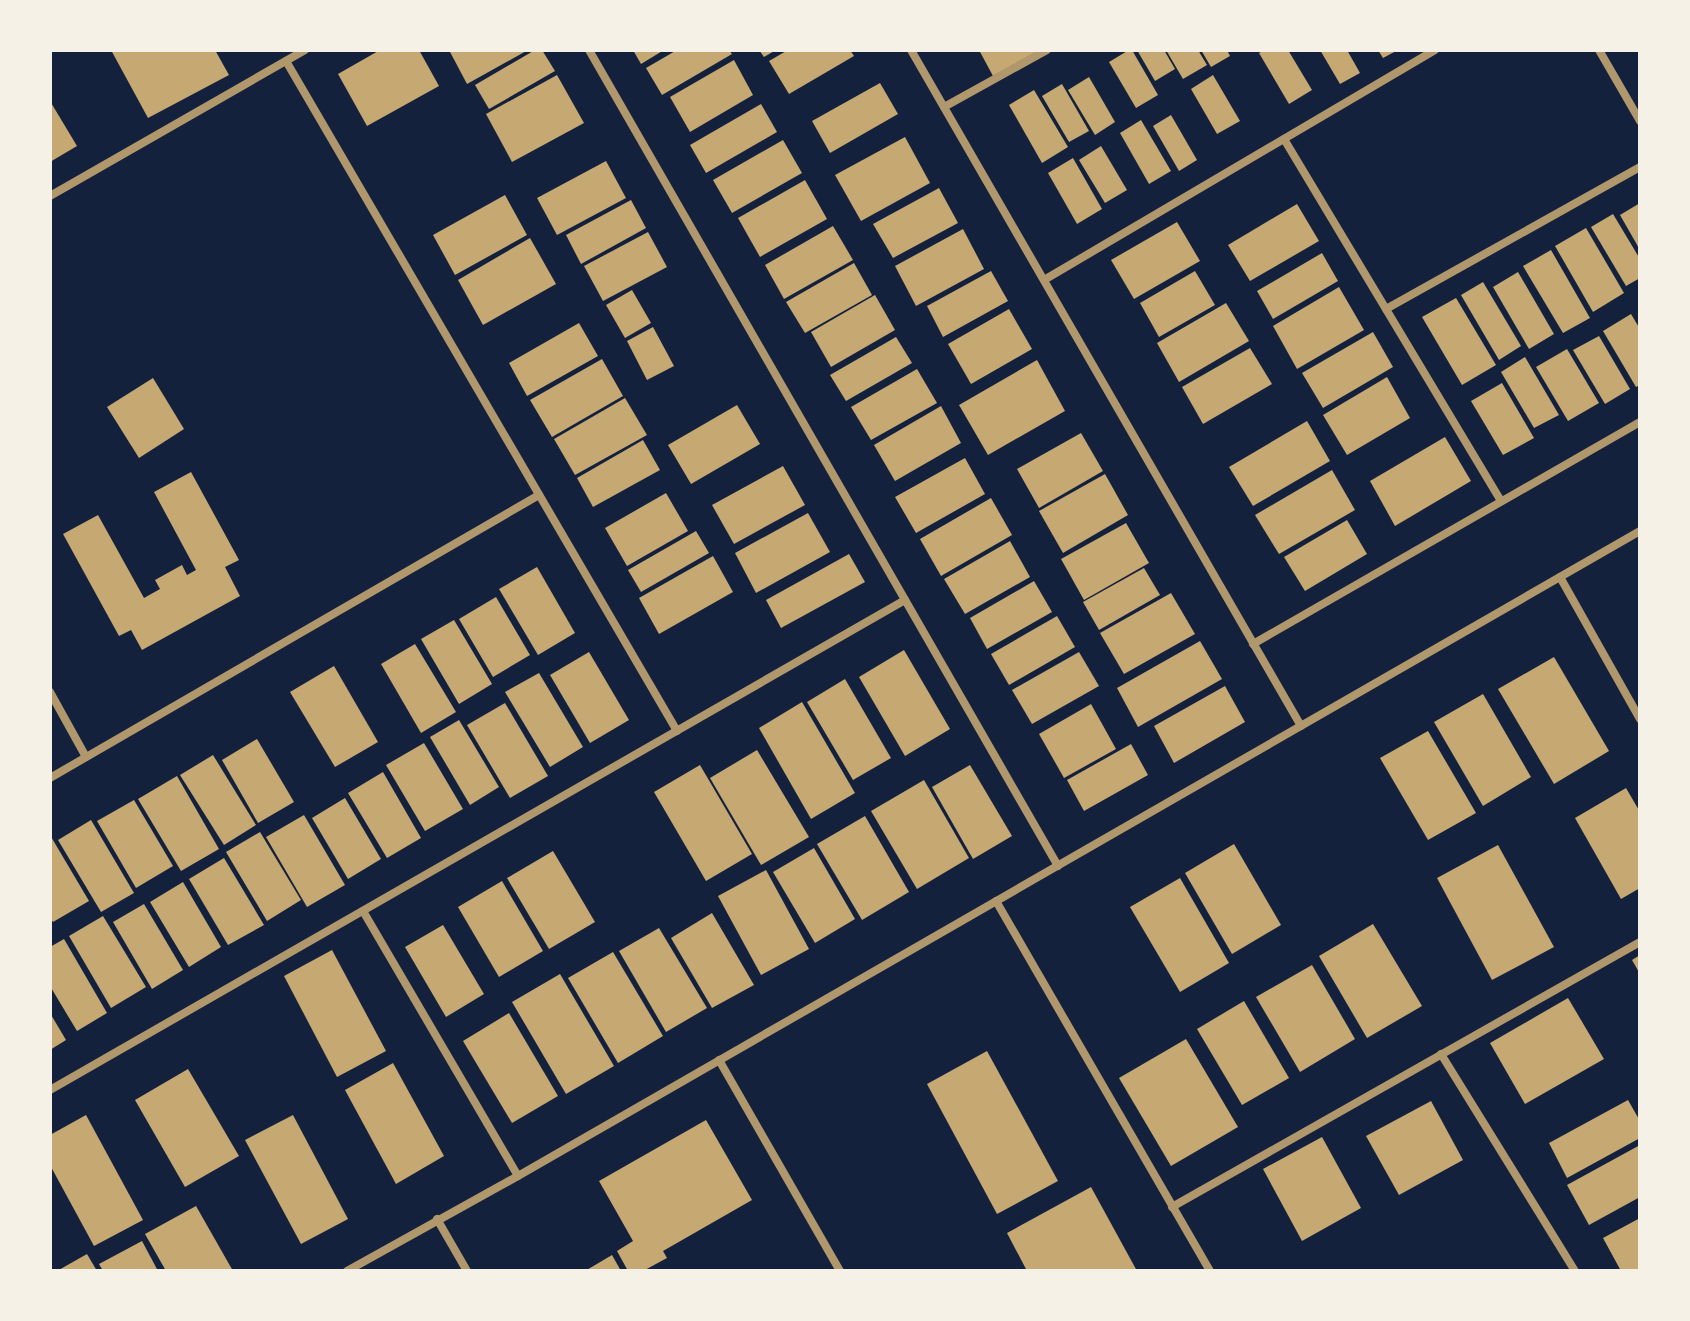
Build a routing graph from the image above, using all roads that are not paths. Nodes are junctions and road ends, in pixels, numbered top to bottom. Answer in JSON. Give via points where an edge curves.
{"nodes":[{"id":1,"x":305,"y":50,"type":"edge"},
{"id":2,"x":589,"y":50,"type":"edge"},
{"id":3,"x":911,"y":50,"type":"edge"},
{"id":4,"x":1047,"y":50,"type":"edge"},
{"id":5,"x":1435,"y":50,"type":"edge"},
{"id":6,"x":1599,"y":50,"type":"edge"},
{"id":7,"x":286,"y":61,"type":"junction"},
{"id":8,"x":944,"y":107,"type":"junction"},
{"id":9,"x":1640,"y":121,"type":"edge"},
{"id":10,"x":1284,"y":139,"type":"junction"},
{"id":11,"x":1640,"y":167,"type":"edge"},
{"id":12,"x":50,"y":196,"type":"edge"},
{"id":13,"x":1044,"y":280,"type":"junction"},
{"id":14,"x":1386,"y":309,"type":"junction"},
{"id":15,"x":1640,"y":422,"type":"edge"},
{"id":16,"x":539,"y":495,"type":"junction"},
{"id":17,"x":1501,"y":501,"type":"junction"},
{"id":18,"x":1640,"y":531,"type":"edge"},
{"id":19,"x":1560,"y":577,"type":"junction"},
{"id":20,"x":905,"y":600,"type":"junction"},
{"id":21,"x":1253,"y":644,"type":"junction"},
{"id":22,"x":50,"y":692,"type":"edge"},
{"id":23,"x":1640,"y":719,"type":"edge"},
{"id":24,"x":1301,"y":726,"type":"junction"},
{"id":25,"x":677,"y":731,"type":"junction"},
{"id":26,"x":86,"y":757,"type":"junction"},
{"id":27,"x":50,"y":778,"type":"edge"},
{"id":28,"x":1058,"y":866,"type":"junction"},
{"id":29,"x":996,"y":901,"type":"junction"},
{"id":30,"x":363,"y":911,"type":"junction"},
{"id":31,"x":1640,"y":942,"type":"edge"},
{"id":32,"x":1441,"y":1054,"type":"junction"},
{"id":33,"x":719,"y":1060,"type":"junction"},
{"id":34,"x":50,"y":1090,"type":"edge"},
{"id":35,"x":518,"y":1176,"type":"junction"},
{"id":36,"x":1172,"y":1207,"type":"junction"},
{"id":37,"x":437,"y":1219,"type":"junction"},
{"id":38,"x":347,"y":1271,"type":"edge"},
{"id":39,"x":467,"y":1271,"type":"edge"},
{"id":40,"x":840,"y":1271,"type":"edge"},
{"id":41,"x":1210,"y":1271,"type":"edge"},
{"id":42,"x":1575,"y":1271,"type":"edge"}],
"edges":[{"from":1,"to":7,"type":"street"},
{"from":2,"to":20,"type":"street"},
{"from":3,"to":8,"type":"street"},
{"from":4,"to":8,"type":"street"},
{"from":5,"to":10,"type":"street"},
{"from":6,"to":9,"type":"street"},
{"from":7,"to":12,"type":"street"},
{"from":7,"to":16,"type":"street"},
{"from":8,"to":13,"type":"street"},
{"from":10,"to":13,"type":"street"},
{"from":10,"to":14,"type":"street"},
{"from":11,"to":14,"type":"street"},
{"from":13,"to":21,"type":"street"},
{"from":14,"to":17,"type":"street"},
{"from":15,"to":17,"type":"street"},
{"from":16,"to":25,"type":"street"},
{"from":16,"to":26,"type":"street"},
{"from":17,"to":21,"type":"street"},
{"from":18,"to":19,"type":"street"},
{"from":19,"to":23,"type":"street"},
{"from":19,"to":24,"type":"street"},
{"from":20,"to":25,"type":"street"},
{"from":20,"to":28,"type":"street"},
{"from":21,"to":24,"type":"street"},
{"from":22,"to":26,"type":"street"},
{"from":24,"to":28,"type":"street"},
{"from":25,"to":30,"type":"street"},
{"from":26,"to":27,"type":"street"},
{"from":28,"to":29,"type":"street"},
{"from":29,"to":33,"type":"street"},
{"from":29,"to":36,"type":"street"},
{"from":30,"to":34,"type":"street"},
{"from":30,"to":35,"type":"street"},
{"from":31,"to":32,"type":"street"},
{"from":32,"to":36,"type":"street"},
{"from":32,"to":42,"type":"street"},
{"from":33,"to":35,"type":"street"},
{"from":33,"to":40,"type":"street"},
{"from":35,"to":37,"type":"street"},
{"from":36,"to":41,"type":"street"},
{"from":37,"to":38,"type":"street"},
{"from":37,"to":39,"type":"street"}]}
